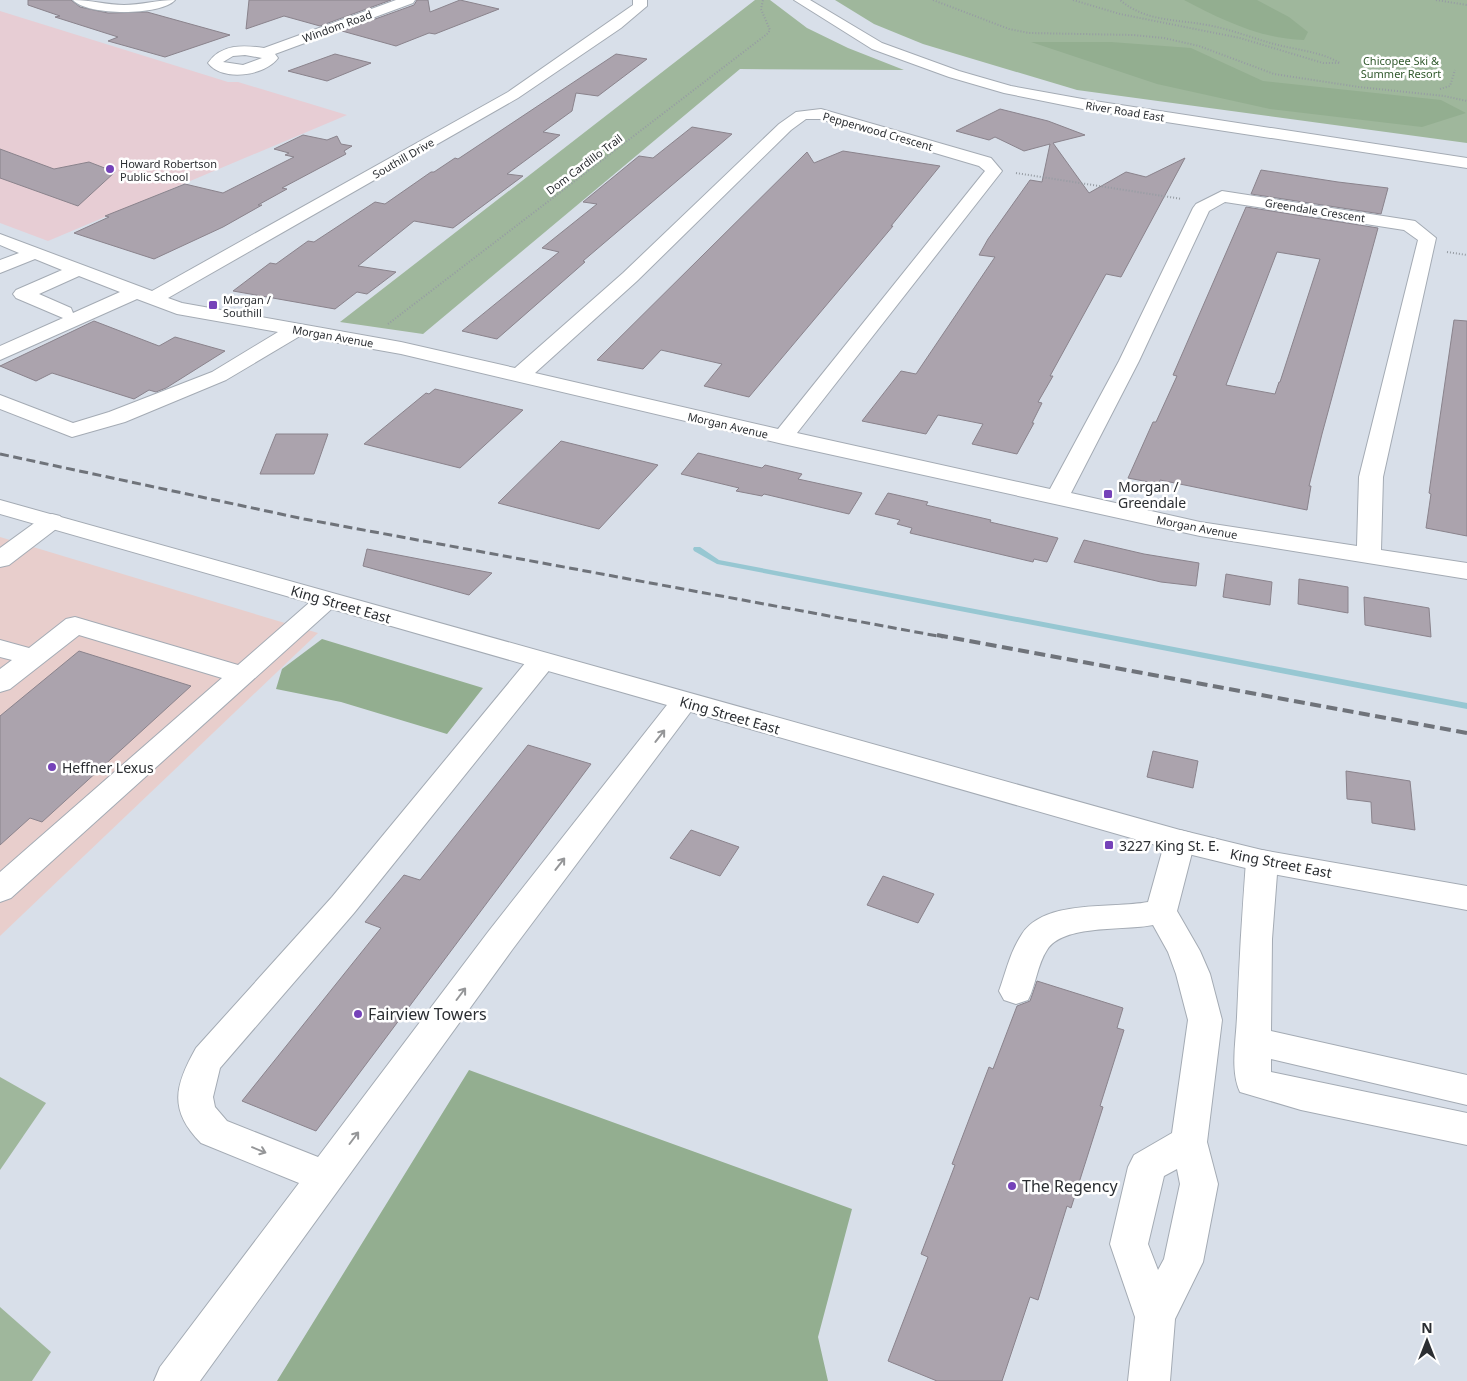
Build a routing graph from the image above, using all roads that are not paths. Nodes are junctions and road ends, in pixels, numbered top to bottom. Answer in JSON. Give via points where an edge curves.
{"nodes":[{"id":1,"x":80,"y":0,"type":"edge"},
{"id":2,"x":168,"y":0,"type":"edge"},
{"id":3,"x":408,"y":0,"type":"edge"},
{"id":4,"x":640,"y":0,"type":"edge"},
{"id":5,"x":801,"y":0,"type":"edge"},
{"id":6,"x":266,"y":53,"type":"dead end"},
{"id":7,"x":1467,"y":163,"type":"edge"},
{"id":8,"x":0,"y":239,"type":"edge"},
{"id":9,"x":34,"y":253,"type":"junction"},
{"id":10,"x":0,"y":267,"type":"edge"},
{"id":11,"x":77,"y":270,"type":"junction"},
{"id":12,"x":143,"y":296,"type":"junction"},
{"id":13,"x":64,"y":312,"type":"dead end"},
{"id":14,"x":296,"y":330,"type":"junction"},
{"id":15,"x":0,"y":354,"type":"edge"},
{"id":16,"x":519,"y":376,"type":"junction"},
{"id":17,"x":0,"y":401,"type":"edge"},
{"id":18,"x":783,"y":437,"type":"junction"},
{"id":19,"x":1057,"y":497,"type":"junction"},
{"id":20,"x":0,"y":506,"type":"edge"},
{"id":21,"x":52,"y":522,"type":"junction"},
{"id":22,"x":1369,"y":555,"type":"junction"},
{"id":23,"x":0,"y":560,"type":"edge"},
{"id":24,"x":1467,"y":571,"type":"edge"},
{"id":25,"x":327,"y":600,"type":"junction"},
{"id":26,"x":0,"y":648,"type":"edge"},
{"id":27,"x":31,"y":657,"type":"junction"},
{"id":28,"x":541,"y":662,"type":"junction"},
{"id":29,"x":242,"y":675,"type":"junction"},
{"id":30,"x":0,"y":683,"type":"edge"},
{"id":31,"x":684,"y":702,"type":"junction"},
{"id":32,"x":1180,"y":841,"type":"junction"},
{"id":33,"x":1262,"y":860,"type":"junction"},
{"id":34,"x":0,"y":890,"type":"edge"},
{"id":35,"x":1467,"y":898,"type":"edge"},
{"id":36,"x":1161,"y":911,"type":"junction"},
{"id":37,"x":1016,"y":991,"type":"dead end"},
{"id":38,"x":1253,"y":1041,"type":"junction"},
{"id":39,"x":1467,"y":1090,"type":"edge"},
{"id":40,"x":1467,"y":1129,"type":"edge"},
{"id":41,"x":1189,"y":1142,"type":"junction"},
{"id":42,"x":325,"y":1177,"type":"junction"},
{"id":43,"x":1155,"y":1317,"type":"junction"},
{"id":44,"x":175,"y":1381,"type":"edge"},
{"id":45,"x":1149,"y":1381,"type":"edge"}],
"edges":[{"from":1,"to":2,"type":"street","via":[[121,10],[144,8]]},
{"from":3,"to":6,"type":"street","name":"Windom Road"},
{"from":4,"to":12,"type":"street","name":"Southill Drive","via":[[640,6],[616,25],[513,95]]},
{"from":5,"to":7,"type":"street","name":"River Road East","via":[[877,46],[1010,90],[1088,105]]},
{"from":8,"to":9,"type":"street","name":"Morgan Avenue"},
{"from":9,"to":10,"type":"street"},
{"from":9,"to":11,"type":"street","name":"Morgan Avenue"},
{"from":11,"to":12,"type":"street","name":"Morgan Avenue"},
{"from":11,"to":13,"type":"street","via":[[23,294]]},
{"from":12,"to":14,"type":"street","name":"Morgan Avenue","via":[[177,308]]},
{"from":12,"to":15,"type":"street"},
{"from":14,"to":16,"type":"street","name":"Morgan Avenue","via":[[401,348]]},
{"from":14,"to":17,"type":"street","via":[[219,376],[117,417],[72,430]]},
{"from":16,"to":18,"type":"street","name":"Morgan Avenue"},
{"from":16,"to":18,"type":"street","name":"Pepperwood Crescent","via":[[630,277],[785,127],[802,115],[821,114],[985,162],[994,171]]},
{"from":18,"to":19,"type":"street","name":"Morgan Avenue"},
{"from":19,"to":22,"type":"street","name":"Morgan Avenue","via":[[1200,529]]},
{"from":19,"to":22,"type":"street","name":"Greendale Crescent","via":[[1129,361],[1202,208],[1222,196],[1409,225],[1427,238],[1371,477]]},
{"from":20,"to":21,"type":"street","name":"King Street East"},
{"from":21,"to":23,"type":"street"},
{"from":21,"to":25,"type":"street","name":"King Street East"},
{"from":22,"to":24,"type":"street","name":"Morgan Avenue"},
{"from":25,"to":28,"type":"street","name":"King Street East"},
{"from":25,"to":29,"type":"street"},
{"from":26,"to":27,"type":"street"},
{"from":27,"to":29,"type":"street","via":[[75,625]]},
{"from":27,"to":30,"type":"street"},
{"from":28,"to":31,"type":"street","name":"King Street East"},
{"from":28,"to":42,"type":"street","one_way":true,"via":[[342,905],[208,1058],[196,1084],[196,1111],[214,1132]]},
{"from":29,"to":34,"type":"street"},
{"from":31,"to":32,"type":"street","name":"King Street East"},
{"from":42,"to":31,"type":"street","one_way":true,"via":[[500,941]]},
{"from":32,"to":33,"type":"street","name":"King Street East"},
{"from":32,"to":36,"type":"street"},
{"from":33,"to":35,"type":"street","name":"King Street East"},
{"from":33,"to":38,"type":"street"},
{"from":36,"to":37,"type":"street","via":[[1076,921],[1045,930],[1031,946]]},
{"from":36,"to":41,"type":"street","via":[[1187,959],[1205,1020]]},
{"from":38,"to":39,"type":"street"},
{"from":38,"to":40,"type":"street","via":[[1253,1082]]},
{"from":41,"to":43,"type":"street","via":[[1199,1184],[1182,1262]]},
{"from":41,"to":43,"type":"street","via":[[1147,1167],[1130,1244]]},
{"from":42,"to":44,"type":"street"},
{"from":43,"to":45,"type":"street"}]}
